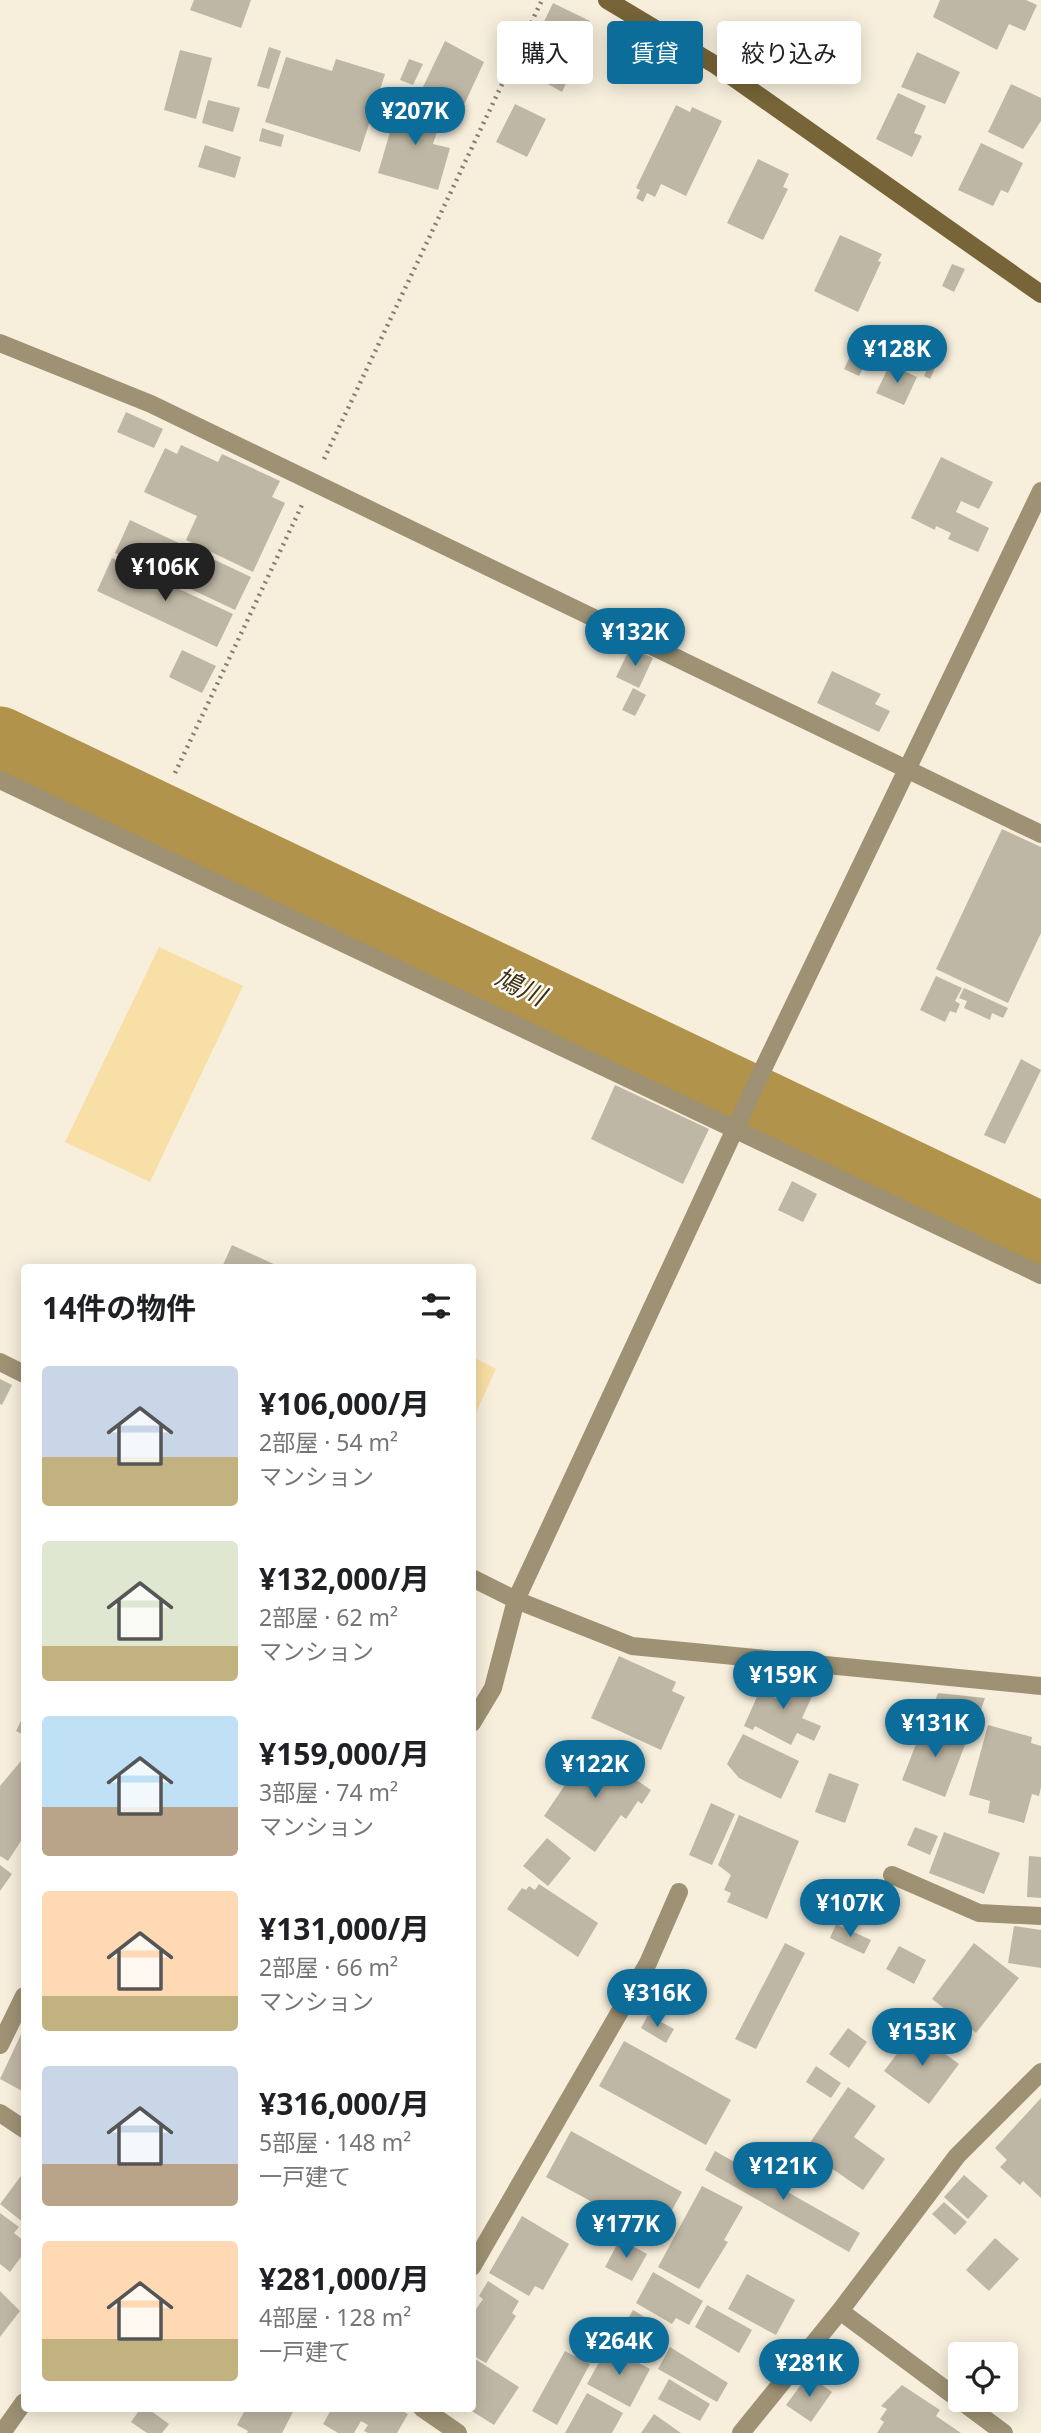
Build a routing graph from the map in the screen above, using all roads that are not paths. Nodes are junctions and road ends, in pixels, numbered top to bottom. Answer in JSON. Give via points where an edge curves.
{"nodes":[{"id":1,"x":607,"y":0,"type":"edge"},
{"id":2,"x":1041,"y":294,"type":"edge"},
{"id":3,"x":0,"y":343,"type":"edge"},
{"id":4,"x":1041,"y":491,"type":"edge"},
{"id":5,"x":906,"y":771,"type":"junction"},
{"id":6,"x":0,"y":780,"type":"edge"},
{"id":7,"x":1041,"y":834,"type":"edge"},
{"id":8,"x":739,"y":1122,"type":"junction"},
{"id":9,"x":1041,"y":1275,"type":"edge"},
{"id":10,"x":0,"y":1362,"type":"edge"},
{"id":11,"x":21,"y":1372,"type":"edge"},
{"id":12,"x":476,"y":1580,"type":"edge"},
{"id":13,"x":516,"y":1600,"type":"junction"},
{"id":14,"x":1041,"y":1686,"type":"edge"},
{"id":15,"x":476,"y":1716,"type":"edge"},
{"id":16,"x":892,"y":1875,"type":"dead end"},
{"id":17,"x":679,"y":1892,"type":"dead end"},
{"id":18,"x":1041,"y":1916,"type":"edge"},
{"id":19,"x":21,"y":2002,"type":"edge"},
{"id":20,"x":0,"y":2045,"type":"edge"},
{"id":21,"x":1041,"y":2072,"type":"edge"},
{"id":22,"x":0,"y":2113,"type":"edge"},
{"id":23,"x":21,"y":2127,"type":"edge"},
{"id":24,"x":476,"y":2260,"type":"edge"},
{"id":25,"x":840,"y":2311,"type":"junction"},
{"id":26,"x":21,"y":2406,"type":"edge"},
{"id":27,"x":428,"y":2412,"type":"edge"},
{"id":28,"x":2,"y":2433,"type":"edge"},
{"id":29,"x":458,"y":2433,"type":"edge"},
{"id":30,"x":741,"y":2433,"type":"edge"},
{"id":31,"x":1004,"y":2433,"type":"edge"}],
"edges":[{"from":1,"to":2,"type":"street","via":[[714,64]]},
{"from":3,"to":5,"type":"street","via":[[151,404]]},
{"from":4,"to":5,"type":"street"},
{"from":5,"to":7,"type":"street"},
{"from":5,"to":8,"type":"street"},
{"from":6,"to":8,"type":"street"},
{"from":8,"to":9,"type":"street"},
{"from":8,"to":13,"type":"street"},
{"from":10,"to":11,"type":"street"},
{"from":12,"to":13,"type":"street"},
{"from":13,"to":14,"type":"street","via":[[632,1646]]},
{"from":13,"to":15,"type":"street","via":[[493,1688]]},
{"from":16,"to":18,"type":"street","via":[[979,1913]]},
{"from":17,"to":24,"type":"street","via":[[648,1962]]},
{"from":19,"to":20,"type":"street"},
{"from":21,"to":25,"type":"street","via":[[957,2156]]},
{"from":22,"to":23,"type":"street"},
{"from":25,"to":30,"type":"street"},
{"from":25,"to":31,"type":"street"},
{"from":26,"to":28,"type":"street"},
{"from":27,"to":29,"type":"street"}]}
